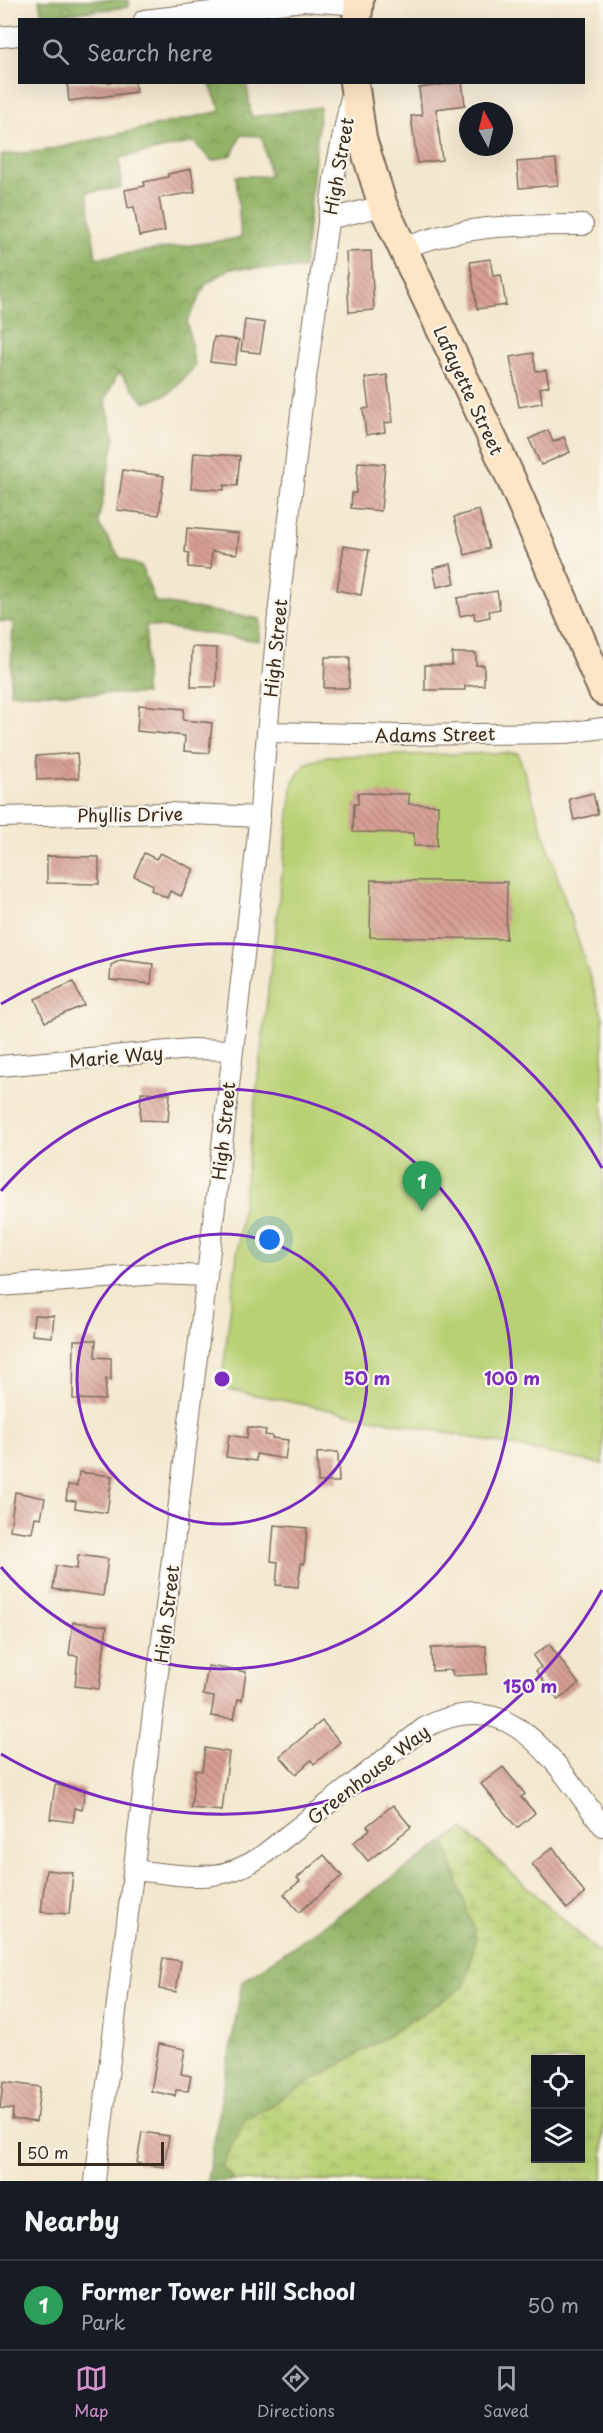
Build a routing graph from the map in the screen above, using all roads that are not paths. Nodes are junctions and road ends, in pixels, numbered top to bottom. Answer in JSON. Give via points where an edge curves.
{"nodes":[{"id":1,"x":358,"y":8,"type":"edge"},
{"id":2,"x":161,"y":18,"type":"edge"},
{"id":3,"x":18,"y":35,"type":"edge"},
{"id":4,"x":0,"y":37,"type":"edge"},
{"id":5,"x":354,"y":84,"type":"edge"},
{"id":6,"x":383,"y":207,"type":"junction"},
{"id":7,"x":328,"y":219,"type":"junction"},
{"id":8,"x":583,"y":225,"type":"dead end"},
{"id":9,"x":402,"y":249,"type":"junction"},
{"id":10,"x":603,"y":691,"type":"edge"},
{"id":11,"x":603,"y":728,"type":"edge"},
{"id":12,"x":267,"y":732,"type":"junction"},
{"id":13,"x":0,"y":817,"type":"edge"},
{"id":14,"x":260,"y":817,"type":"junction"},
{"id":15,"x":233,"y":1050,"type":"junction"},
{"id":16,"x":0,"y":1066,"type":"edge"},
{"id":17,"x":207,"y":1276,"type":"junction"},
{"id":18,"x":0,"y":1286,"type":"edge"},
{"id":19,"x":603,"y":1826,"type":"edge"},
{"id":20,"x":134,"y":1870,"type":"junction"},
{"id":21,"x":94,"y":2181,"type":"edge"}],
"edges":[{"from":1,"to":2,"type":"street","via":[[304,1]]},
{"from":3,"to":4,"type":"street"},
{"from":5,"to":6,"type":"main road","name":"Lafayette Street","via":[[362,139]]},
{"from":5,"to":7,"type":"street","name":"High Street"},
{"from":6,"to":7,"type":"street"},
{"from":6,"to":9,"type":"main road","name":"Lafayette Street"},
{"from":7,"to":12,"type":"street","name":"High Street","via":[[297,448]]},
{"from":8,"to":9,"type":"street","via":[[477,228],[433,237]]},
{"from":9,"to":10,"type":"main road","name":"Lafayette Street","via":[[508,472]]},
{"from":11,"to":12,"type":"street","name":"Adams Street","via":[[566,733],[403,735]]},
{"from":12,"to":14,"type":"street","name":"High Street"},
{"from":13,"to":14,"type":"street","name":"Phyllis Drive","via":[[167,813]]},
{"from":14,"to":15,"type":"street","name":"High Street"},
{"from":15,"to":16,"type":"street","name":"Marie Way","via":[[191,1049]]},
{"from":15,"to":17,"type":"street","name":"High Street"},
{"from":17,"to":18,"type":"street","via":[[158,1274]]},
{"from":17,"to":20,"type":"street","name":"High Street"},
{"from":19,"to":20,"type":"street","name":"Greenhouse Way","via":[[525,1731],[503,1718],[466,1714],[424,1728],[242,1869],[204,1877]]},
{"from":20,"to":21,"type":"street","name":"High Street"}]}
